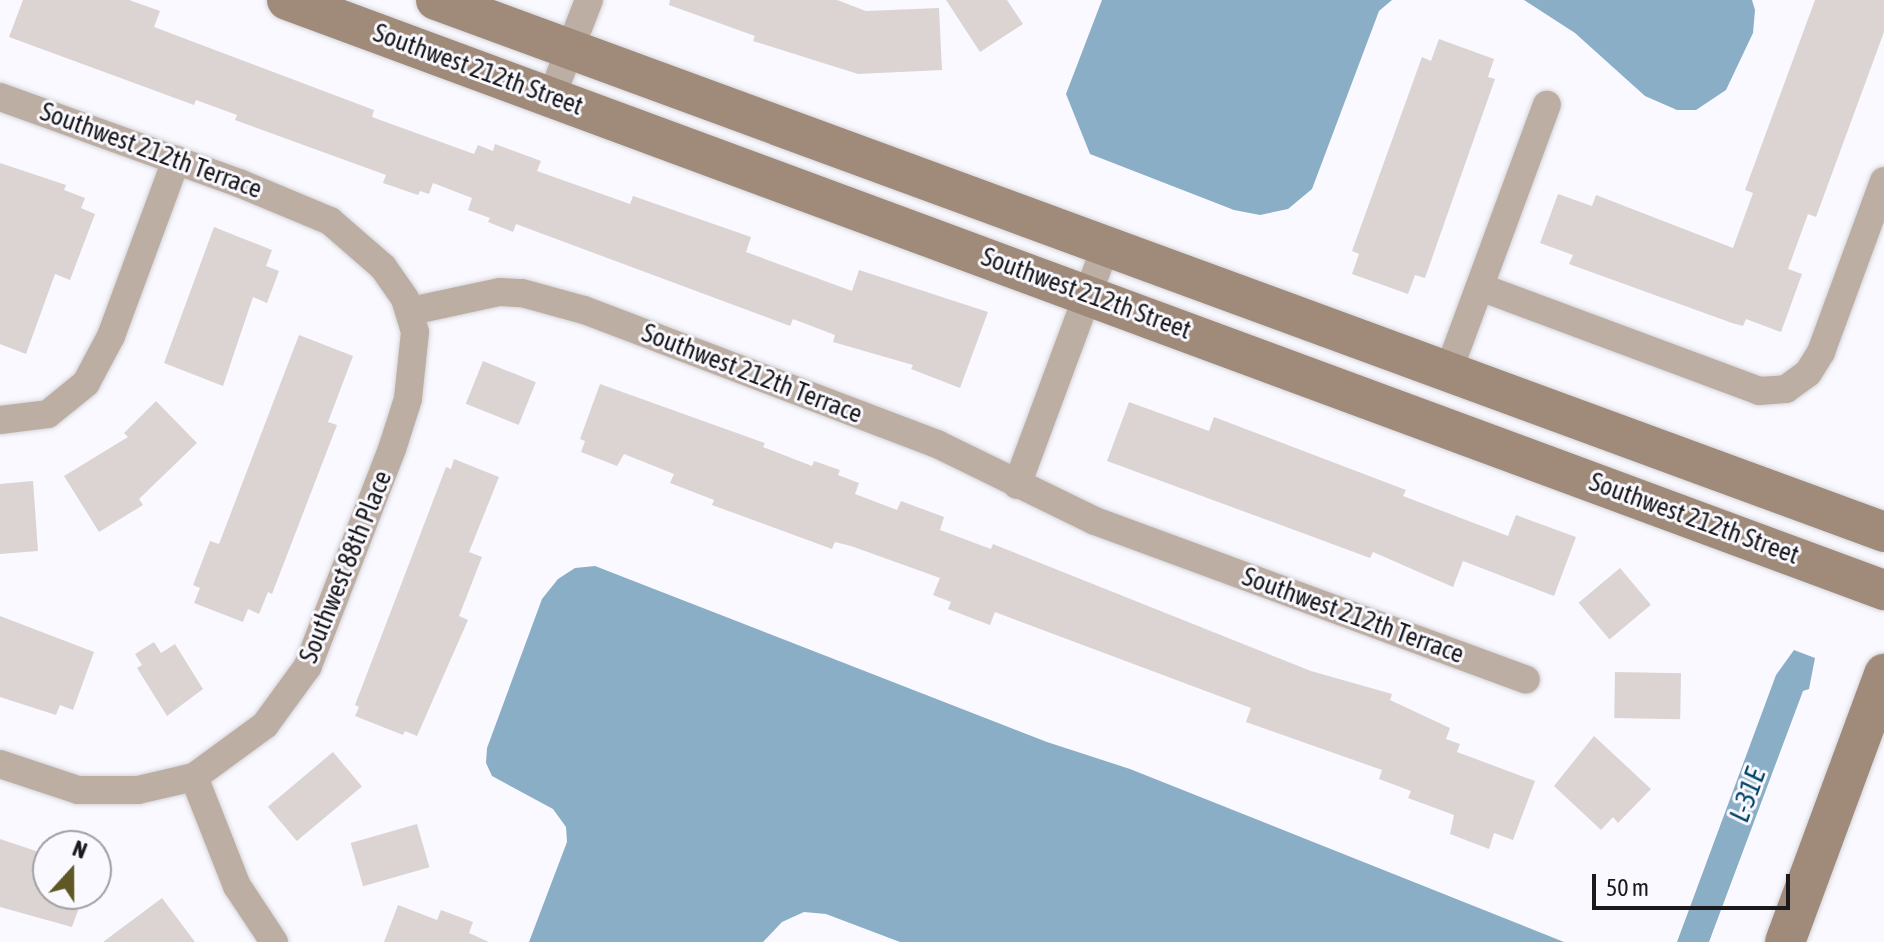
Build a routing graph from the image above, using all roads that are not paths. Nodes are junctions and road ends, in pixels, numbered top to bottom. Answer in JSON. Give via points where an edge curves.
{"nodes":[{"id":1,"x":287,"y":0,"type":"edge"},
{"id":2,"x":436,"y":0,"type":"edge"},
{"id":3,"x":589,"y":0,"type":"edge"},
{"id":4,"x":570,"y":50,"type":"junction"},
{"id":5,"x":0,"y":97,"type":"edge"},
{"id":6,"x":551,"y":98,"type":"junction"},
{"id":7,"x":1547,"y":105,"type":"dead end"},
{"id":8,"x":176,"y":160,"type":"junction"},
{"id":9,"x":1884,"y":181,"type":"edge"},
{"id":10,"x":1106,"y":246,"type":"junction"},
{"id":11,"x":1480,"y":287,"type":"junction"},
{"id":12,"x":1087,"y":295,"type":"junction"},
{"id":13,"x":411,"y":311,"type":"junction"},
{"id":14,"x":1448,"y":372,"type":"junction"},
{"id":15,"x":0,"y":420,"type":"edge"},
{"id":16,"x":1017,"y":485,"type":"junction"},
{"id":17,"x":1884,"y":532,"type":"edge"},
{"id":18,"x":1884,"y":590,"type":"edge"},
{"id":19,"x":1884,"y":674,"type":"edge"},
{"id":20,"x":1526,"y":680,"type":"dead end"},
{"id":21,"x":0,"y":764,"type":"edge"},
{"id":22,"x":194,"y":777,"type":"junction"},
{"id":23,"x":274,"y":942,"type":"edge"},
{"id":24,"x":1785,"y":942,"type":"edge"}],
"edges":[{"from":1,"to":6,"type":"street","name":"Southwest 212th Street"},
{"from":2,"to":4,"type":"street","name":"Southwest 212th Street"},
{"from":3,"to":4,"type":"street"},
{"from":4,"to":6,"type":"street"},
{"from":4,"to":10,"type":"street","name":"Southwest 212th Street"},
{"from":5,"to":8,"type":"street","name":"Southwest 212th Terrace"},
{"from":6,"to":12,"type":"street","name":"Southwest 212th Street"},
{"from":7,"to":11,"type":"street"},
{"from":8,"to":13,"type":"street","name":"Southwest 212th Terrace","via":[[330,221],[368,250]]},
{"from":8,"to":15,"type":"street","via":[[103,354],[77,395],[48,414]]},
{"from":9,"to":11,"type":"street","via":[[1821,352],[1808,373],[1786,389],[1759,391]]},
{"from":10,"to":12,"type":"street"},
{"from":10,"to":14,"type":"street","name":"Southwest 212th Street"},
{"from":11,"to":14,"type":"street"},
{"from":12,"to":16,"type":"street"},
{"from":12,"to":18,"type":"street","name":"Southwest 212th Street"},
{"from":13,"to":16,"type":"street","name":"Southwest 212th Terrace","via":[[474,294],[522,293],[551,300],[937,444]]},
{"from":13,"to":22,"type":"street","name":"Southwest 88th Place","via":[[415,354],[403,420],[308,666],[265,725]]},
{"from":14,"to":17,"type":"street","name":"Southwest 212th Street"},
{"from":16,"to":20,"type":"street","name":"Southwest 212th Terrace","via":[[1095,521]]},
{"from":19,"to":24,"type":"street"},
{"from":21,"to":22,"type":"street","via":[[78,790],[138,790]]},
{"from":22,"to":23,"type":"street","via":[[237,886]]}]}
